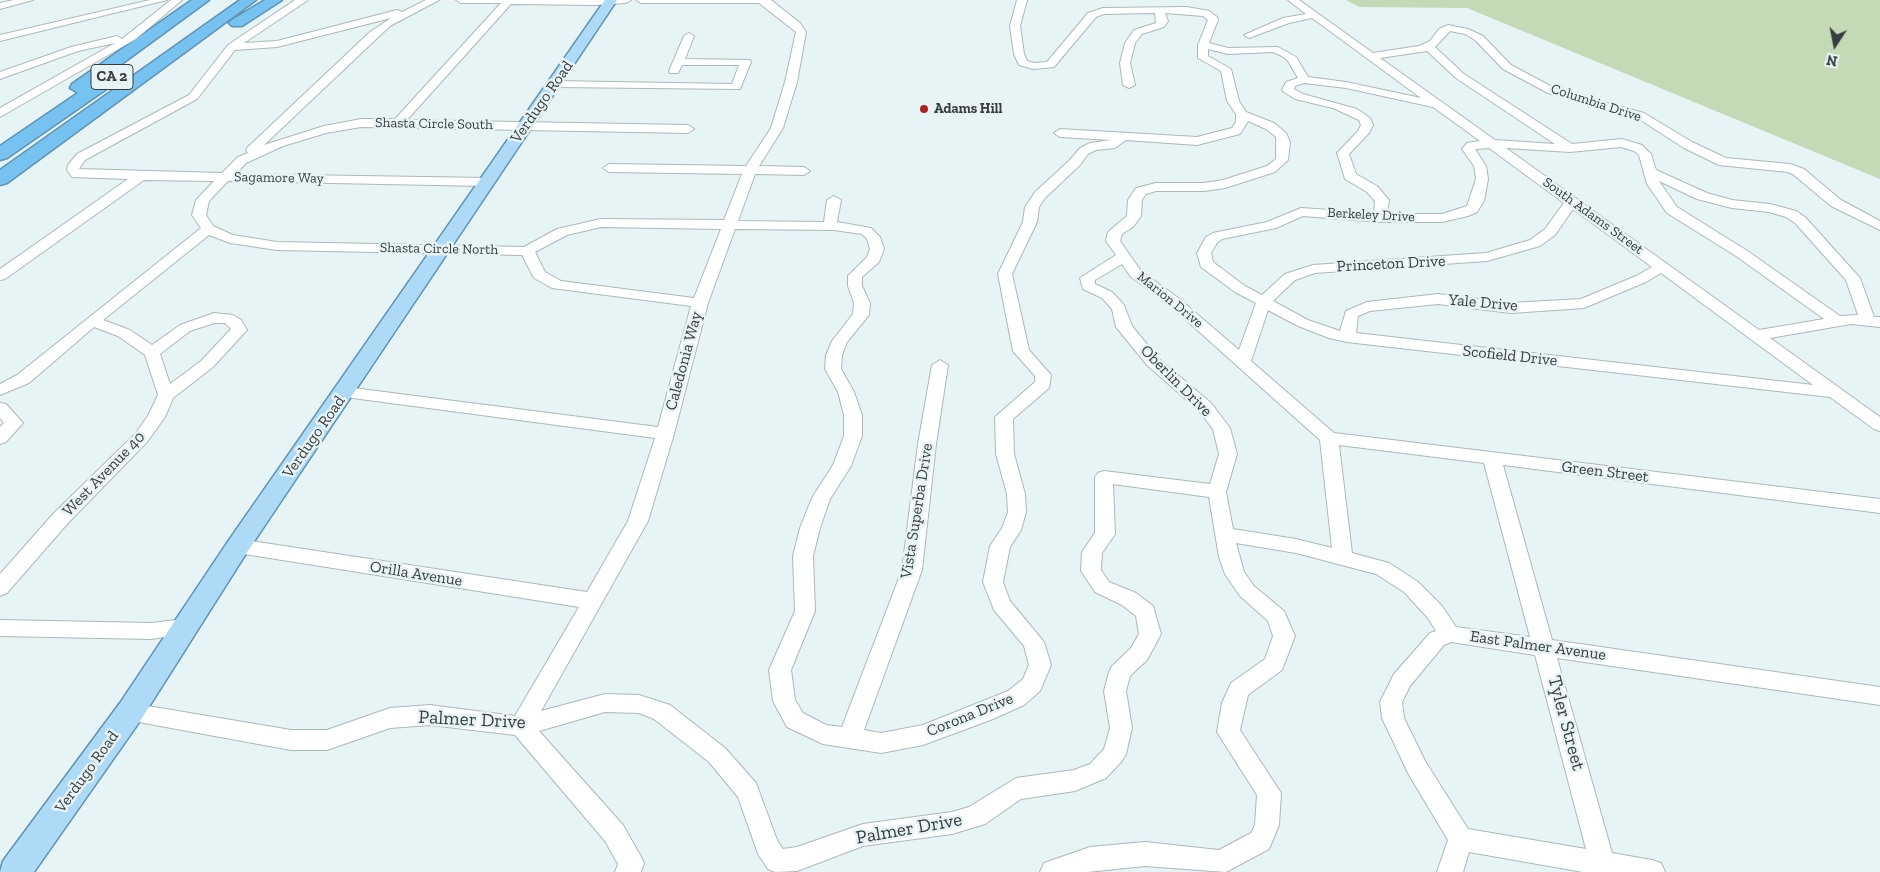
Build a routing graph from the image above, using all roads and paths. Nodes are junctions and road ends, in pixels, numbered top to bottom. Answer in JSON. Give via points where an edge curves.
{"nodes":[{"id":1,"x":28,"y":0,"type":"edge"},
{"id":2,"x":162,"y":0,"type":"edge"},
{"id":3,"x":177,"y":0,"type":"edge"},
{"id":4,"x":202,"y":0,"type":"edge"},
{"id":5,"x":224,"y":0,"type":"edge"},
{"id":6,"x":249,"y":0,"type":"edge"},
{"id":7,"x":275,"y":0,"type":"edge"},
{"id":8,"x":304,"y":0,"type":"edge"},
{"id":9,"x":434,"y":0,"type":"edge"},
{"id":10,"x":461,"y":0,"type":"edge"},
{"id":11,"x":509,"y":0,"type":"edge"},
{"id":12,"x":615,"y":0,"type":"edge"},
{"id":13,"x":641,"y":0,"type":"edge"},
{"id":14,"x":702,"y":0,"type":"edge"},
{"id":15,"x":1022,"y":0,"type":"edge"},
{"id":16,"x":1293,"y":0,"type":"edge"},
{"id":17,"x":764,"y":1,"type":"edge"},
{"id":18,"x":0,"y":6,"type":"edge"},
{"id":19,"x":422,"y":6,"type":"junction"},
{"id":20,"x":1159,"y":10,"type":"junction"},
{"id":21,"x":1310,"y":12,"type":"junction"},
{"id":22,"x":1249,"y":35,"type":"dead end"},
{"id":23,"x":689,"y":36,"type":"dead end"},
{"id":24,"x":132,"y":37,"type":"junction"},
{"id":25,"x":0,"y":38,"type":"edge"},
{"id":26,"x":1203,"y":45,"type":"junction"},
{"id":27,"x":232,"y":47,"type":"junction"},
{"id":28,"x":1429,"y":47,"type":"junction"},
{"id":29,"x":1371,"y":56,"type":"junction"},
{"id":30,"x":678,"y":62,"type":"junction"},
{"id":31,"x":0,"y":76,"type":"edge"},
{"id":32,"x":1304,"y":80,"type":"junction"},
{"id":33,"x":670,"y":81,"type":"dead end"},
{"id":34,"x":554,"y":84,"type":"junction"},
{"id":35,"x":1129,"y":84,"type":"dead end"},
{"id":36,"x":114,"y":97,"type":"junction"},
{"id":37,"x":1439,"y":106,"type":"junction"},
{"id":38,"x":0,"y":113,"type":"edge"},
{"id":39,"x":1242,"y":114,"type":"junction"},
{"id":40,"x":55,"y":116,"type":"junction"},
{"id":41,"x":398,"y":123,"type":"junction"},
{"id":42,"x":525,"y":126,"type":"junction"},
{"id":43,"x":688,"y":130,"type":"dead end"},
{"id":44,"x":1060,"y":133,"type":"dead end"},
{"id":45,"x":1123,"y":137,"type":"junction"},
{"id":46,"x":1492,"y":144,"type":"junction"},
{"id":47,"x":1570,"y":148,"type":"junction"},
{"id":48,"x":0,"y":154,"type":"edge"},
{"id":49,"x":242,"y":160,"type":"junction"},
{"id":50,"x":609,"y":168,"type":"dead end"},
{"id":51,"x":750,"y":170,"type":"junction"},
{"id":52,"x":804,"y":172,"type":"dead end"},
{"id":53,"x":1651,"y":173,"type":"junction"},
{"id":54,"x":141,"y":176,"type":"junction"},
{"id":55,"x":222,"y":177,"type":"junction"},
{"id":56,"x":0,"y":179,"type":"edge"},
{"id":57,"x":486,"y":182,"type":"junction"},
{"id":58,"x":834,"y":200,"type":"dead end"},
{"id":59,"x":1572,"y":201,"type":"junction"},
{"id":60,"x":1380,"y":218,"type":"junction"},
{"id":61,"x":728,"y":225,"type":"junction"},
{"id":62,"x":830,"y":226,"type":"junction"},
{"id":63,"x":1880,"y":226,"type":"edge"},
{"id":64,"x":208,"y":229,"type":"junction"},
{"id":65,"x":441,"y":248,"type":"junction"},
{"id":66,"x":527,"y":251,"type":"junction"},
{"id":67,"x":1123,"y":257,"type":"junction"},
{"id":68,"x":1206,"y":264,"type":"joint"},
{"id":69,"x":1663,"y":266,"type":"junction"},
{"id":70,"x":0,"y":276,"type":"edge"},
{"id":71,"x":1264,"y":301,"type":"junction"},
{"id":72,"x":700,"y":302,"type":"junction"},
{"id":73,"x":92,"y":321,"type":"junction"},
{"id":74,"x":1837,"y":321,"type":"junction"},
{"id":75,"x":1874,"y":321,"type":"edge"},
{"id":76,"x":1757,"y":335,"type":"junction"},
{"id":77,"x":1347,"y":337,"type":"junction"},
{"id":78,"x":152,"y":353,"type":"junction"},
{"id":79,"x":1243,"y":362,"type":"junction"},
{"id":80,"x":940,"y":364,"type":"dead end"},
{"id":81,"x":0,"y":390,"type":"edge"},
{"id":82,"x":345,"y":392,"type":"junction"},
{"id":83,"x":1833,"y":392,"type":"junction"},
{"id":84,"x":166,"y":396,"type":"junction"},
{"id":85,"x":0,"y":408,"type":"edge"},
{"id":86,"x":1880,"y":425,"type":"edge"},
{"id":87,"x":665,"y":434,"type":"junction"},
{"id":88,"x":0,"y":438,"type":"edge"},
{"id":89,"x":1329,"y":438,"type":"junction"},
{"id":90,"x":1492,"y":459,"type":"junction"},
{"id":91,"x":1217,"y":492,"type":"junction"},
{"id":92,"x":1880,"y":506,"type":"edge"},
{"id":93,"x":1224,"y":534,"type":"junction"},
{"id":94,"x":238,"y":546,"type":"junction"},
{"id":95,"x":1343,"y":558,"type":"junction"},
{"id":96,"x":0,"y":588,"type":"edge"},
{"id":97,"x":593,"y":601,"type":"junction"},
{"id":98,"x":185,"y":627,"type":"junction"},
{"id":99,"x":0,"y":628,"type":"edge"},
{"id":100,"x":1450,"y":634,"type":"junction"},
{"id":101,"x":1546,"y":648,"type":"junction"},
{"id":102,"x":1880,"y":696,"type":"edge"},
{"id":103,"x":130,"y":712,"type":"junction"},
{"id":104,"x":521,"y":726,"type":"junction"},
{"id":105,"x":849,"y":739,"type":"junction"},
{"id":106,"x":1461,"y":839,"type":"junction"},
{"id":107,"x":774,"y":866,"type":"edge"},
{"id":108,"x":1604,"y":868,"type":"edge"},
{"id":109,"x":15,"y":872,"type":"edge"},
{"id":110,"x":628,"y":872,"type":"edge"},
{"id":111,"x":1053,"y":872,"type":"edge"},
{"id":112,"x":1450,"y":872,"type":"edge"},
{"id":113,"x":1652,"y":872,"type":"edge"}],
"edges":[{"from":1,"to":18,"type":"street"},
{"from":2,"to":25,"type":"street"},
{"from":3,"to":24,"type":"street"},
{"from":4,"to":40,"type":"highway","via":[[58,102]]},
{"from":5,"to":40,"type":"highway","number":"CA 2"},
{"from":6,"to":36,"type":"highway","number":"CA 2"},
{"from":7,"to":36,"type":"highway"},
{"from":8,"to":27,"type":"street","via":[[290,6]]},
{"from":9,"to":19,"type":"street"},
{"from":10,"to":11,"type":"street"},
{"from":11,"to":12,"type":"street"},
{"from":11,"to":41,"type":"street"},
{"from":12,"to":34,"type":"main road","name":"Verdugo Road"},
{"from":13,"to":14,"type":"street"},
{"from":14,"to":17,"type":"street"},
{"from":15,"to":20,"type":"street","via":[[1015,26],[1020,60],[1040,67],[1050,64],[1092,15],[1103,11]]},
{"from":16,"to":21,"type":"street","name":"South Adams Street"},
{"from":17,"to":51,"type":"street","name":"Caledonia Way","via":[[796,26],[801,32],[801,41],[777,128]]},
{"from":19,"to":27,"type":"street","via":[[277,44]]},
{"from":19,"to":49,"type":"street","via":[[386,24],[374,34]]},
{"from":20,"to":26,"type":"street","via":[[1197,11],[1212,17]]},
{"from":20,"to":35,"type":"street","via":[[1163,21],[1160,25],[1138,32],[1130,43],[1125,63]]},
{"from":21,"to":22,"type":"street"},
{"from":21,"to":29,"type":"street","name":"South Adams Street"},
{"from":23,"to":30,"type":"street"},
{"from":24,"to":31,"type":"street","via":[[76,50]]},
{"from":24,"to":38,"type":"street"},
{"from":26,"to":32,"type":"street","via":[[1228,51],[1258,48],[1281,51],[1292,59]]},
{"from":26,"to":39,"type":"street","via":[[1203,58],[1226,69],[1233,101]]},
{"from":27,"to":54,"type":"street","name":"Sagamore Way","via":[[193,97],[81,157],[73,170],[77,174]]},
{"from":28,"to":29,"type":"street"},
{"from":28,"to":47,"type":"street","via":[[1460,76]]},
{"from":28,"to":63,"type":"street","name":"Columbia Drive","via":[[1448,28],[1468,32],[1483,42],[1507,67],[1552,90],[1640,115],[1723,162],[1790,168],[1836,203]]},
{"from":29,"to":37,"type":"street","name":"South Adams Street"},
{"from":30,"to":33,"type":"street"},
{"from":30,"to":34,"type":"street","via":[[746,62],[736,87]]},
{"from":32,"to":37,"type":"street"},
{"from":32,"to":60,"type":"street","via":[[1290,84],[1288,90],[1299,97],[1345,108],[1364,118],[1367,125],[1363,133],[1343,153],[1350,176],[1372,189],[1382,200]]},
{"from":34,"to":42,"type":"main road","name":"Verdugo Road"},
{"from":36,"to":56,"type":"highway","number":"CA 2"},
{"from":37,"to":46,"type":"street","name":"South Adams Street"},
{"from":39,"to":45,"type":"street","via":[[1242,122],[1236,131],[1197,141]]},
{"from":39,"to":67,"type":"street","name":"Marion Drive","via":[[1278,130],[1284,142],[1282,160],[1271,169],[1224,184],[1156,187],[1141,191],[1135,200],[1134,216],[1115,232],[1113,241]]},
{"from":40,"to":48,"type":"highway","number":"CA 2"},
{"from":41,"to":42,"type":"street","name":"Shasta Circle South"},
{"from":41,"to":49,"type":"street","name":"Shasta Circle South","via":[[324,130],[279,143]]},
{"from":42,"to":43,"type":"street","name":"Shasta Circle South"},
{"from":42,"to":57,"type":"main road","name":"Verdugo Road"},
{"from":44,"to":45,"type":"street"},
{"from":45,"to":105,"type":"street","name":"Corona Drive","via":[[1111,145],[1094,146],[1084,151],[1040,195],[1005,274],[1021,351],[1043,375],[1043,384],[1004,417],[1005,454],[1016,494],[1017,512],[1011,530],[1000,546],[993,582],[1001,604],[1033,642],[1040,665],[1032,685],[1016,698],[923,735],[881,743]]},
{"from":46,"to":47,"type":"street"},
{"from":46,"to":59,"type":"street","name":"South Adams Street"},
{"from":46,"to":60,"type":"street","name":"Berkeley Drive","via":[[1468,149],[1482,173],[1477,201],[1472,209],[1442,218]]},
{"from":47,"to":53,"type":"street","via":[[1622,143],[1645,154]]},
{"from":49,"to":55,"type":"street","name":"Shasta Circle South"},
{"from":50,"to":51,"type":"street"},
{"from":51,"to":52,"type":"street"},
{"from":51,"to":61,"type":"street","name":"Caledonia Way"},
{"from":53,"to":74,"type":"street","via":[[1653,184],[1672,210]]},
{"from":53,"to":75,"type":"street","via":[[1702,196],[1791,214],[1853,278]]},
{"from":54,"to":55,"type":"street","name":"Sagamore Way"},
{"from":54,"to":70,"type":"street"},
{"from":55,"to":57,"type":"street","name":"Sagamore Way"},
{"from":55,"to":64,"type":"street","via":[[203,200],[199,215]]},
{"from":57,"to":65,"type":"main road","name":"Verdugo Road"},
{"from":58,"to":62,"type":"street"},
{"from":59,"to":69,"type":"street","name":"South Adams Street"},
{"from":59,"to":71,"type":"street","name":"Princeton Drive","via":[[1550,232],[1535,242],[1487,257],[1313,269],[1290,277]]},
{"from":60,"to":68,"type":"street","name":"Berkeley Drive","via":[[1296,213],[1271,225],[1211,240],[1204,252]]},
{"from":61,"to":62,"type":"street"},
{"from":61,"to":66,"type":"street","via":[[600,223],[553,236]]},
{"from":61,"to":72,"type":"street","name":"Caledonia Way"},
{"from":62,"to":105,"type":"street","via":[[866,231],[874,237],[877,249],[874,259],[855,276],[855,286],[862,303],[861,315],[834,354],[833,369],[846,392],[853,415],[853,436],[842,466],[821,498],[810,528],[803,556],[805,611],[780,670],[784,701],[795,720],[823,734]]},
{"from":64,"to":65,"type":"street","name":"Shasta Circle North","via":[[230,240],[277,246]]},
{"from":64,"to":73,"type":"street"},
{"from":65,"to":66,"type":"street","name":"Shasta Circle North"},
{"from":65,"to":82,"type":"main road","name":"Verdugo Road"},
{"from":66,"to":72,"type":"street","via":[[539,275],[557,286]]},
{"from":67,"to":79,"type":"street","name":"Marion Drive","via":[[1136,274],[1172,300]]},
{"from":67,"to":91,"type":"street","name":"Oberlin Drive","via":[[1087,278],[1088,286],[1107,295],[1119,308],[1124,327],[1153,362],[1204,407],[1221,428],[1228,454]]},
{"from":68,"to":71,"type":"street","name":"Scofield Drive","via":[[1240,289]]},
{"from":69,"to":76,"type":"street","name":"South Adams Street"},
{"from":69,"to":77,"type":"street","name":"Yale Drive","via":[[1584,303],[1511,308],[1438,299],[1367,307],[1351,314]]},
{"from":71,"to":77,"type":"street","name":"Scofield Drive","via":[[1312,327]]},
{"from":71,"to":79,"type":"street","name":"Princeton Drive"},
{"from":72,"to":87,"type":"street","name":"Caledonia Way"},
{"from":73,"to":78,"type":"street","via":[[113,327]]},
{"from":73,"to":81,"type":"street","via":[[23,379]]},
{"from":74,"to":75,"type":"street"},
{"from":74,"to":76,"type":"street"},
{"from":76,"to":83,"type":"street","name":"South Adams Street"},
{"from":77,"to":83,"type":"street","name":"Scofield Drive"},
{"from":78,"to":84,"type":"street"},
{"from":78,"to":84,"type":"street","via":[[198,322],[228,318],[236,323],[239,330],[207,364]]},
{"from":79,"to":89,"type":"street","name":"Marion Drive"},
{"from":80,"to":105,"type":"street","name":"Vista Superba Drive","via":[[912,570]]},
{"from":82,"to":87,"type":"street"},
{"from":82,"to":94,"type":"main road","name":"Verdugo Road"},
{"from":83,"to":86,"type":"street","name":"South Adams Street"},
{"from":84,"to":96,"type":"street","name":"West Avenue 40","via":[[141,438],[61,518]]},
{"from":85,"to":88,"type":"street","via":[[14,423]]},
{"from":87,"to":97,"type":"street","name":"Caledonia Way","via":[[638,521]]},
{"from":89,"to":90,"type":"street","name":"Green Street"},
{"from":89,"to":95,"type":"street"},
{"from":90,"to":92,"type":"street","name":"Green Street"},
{"from":90,"to":101,"type":"street","name":"Tyler Street"},
{"from":91,"to":93,"type":"street","name":"Oberlin Drive"},
{"from":91,"to":107,"type":"street","name":"Palmer Drive","via":[[1104,477],[1105,534],[1092,552],[1091,571],[1102,587],[1129,599],[1146,612],[1150,634],[1139,654],[1120,672],[1115,692],[1121,728],[1114,754],[1098,771],[1075,780],[1016,789],[976,816],[952,823],[862,835]]},
{"from":93,"to":95,"type":"street","name":"East Palmer Avenue"},
{"from":93,"to":111,"type":"street","name":"Oberlin Drive","via":[[1235,574],[1247,592],[1277,617],[1284,636],[1274,664],[1239,689],[1228,732],[1269,793],[1267,825],[1260,841],[1221,862],[1145,854],[1090,859]]},
{"from":94,"to":97,"type":"street","name":"Orilla Avenue"},
{"from":94,"to":98,"type":"main road","name":"Verdugo Road"},
{"from":95,"to":100,"type":"street","name":"East Palmer Avenue","via":[[1382,568],[1411,587],[1435,612]]},
{"from":97,"to":104,"type":"street","name":"Caledonia Way"},
{"from":98,"to":99,"type":"street","via":[[151,631]]},
{"from":98,"to":103,"type":"main road","name":"Verdugo Road"},
{"from":100,"to":101,"type":"street","name":"East Palmer Avenue"},
{"from":100,"to":106,"type":"street","via":[[1437,639],[1402,680],[1391,702],[1394,718],[1417,768]]},
{"from":101,"to":102,"type":"street","name":"East Palmer Avenue"},
{"from":101,"to":108,"type":"street","name":"Tyler Street"},
{"from":103,"to":104,"type":"street","name":"Palmer Drive","via":[[291,740],[327,740],[390,718],[430,715]]},
{"from":103,"to":109,"type":"main road","name":"Verdugo Road"},
{"from":104,"to":107,"type":"street","name":"Palmer Drive","via":[[605,703],[638,704],[662,712],[717,755],[748,791]]},
{"from":104,"to":110,"type":"street","via":[[614,833],[630,863]]},
{"from":106,"to":108,"type":"street"},
{"from":106,"to":112,"type":"street"},
{"from":108,"to":113,"type":"street"}]}
